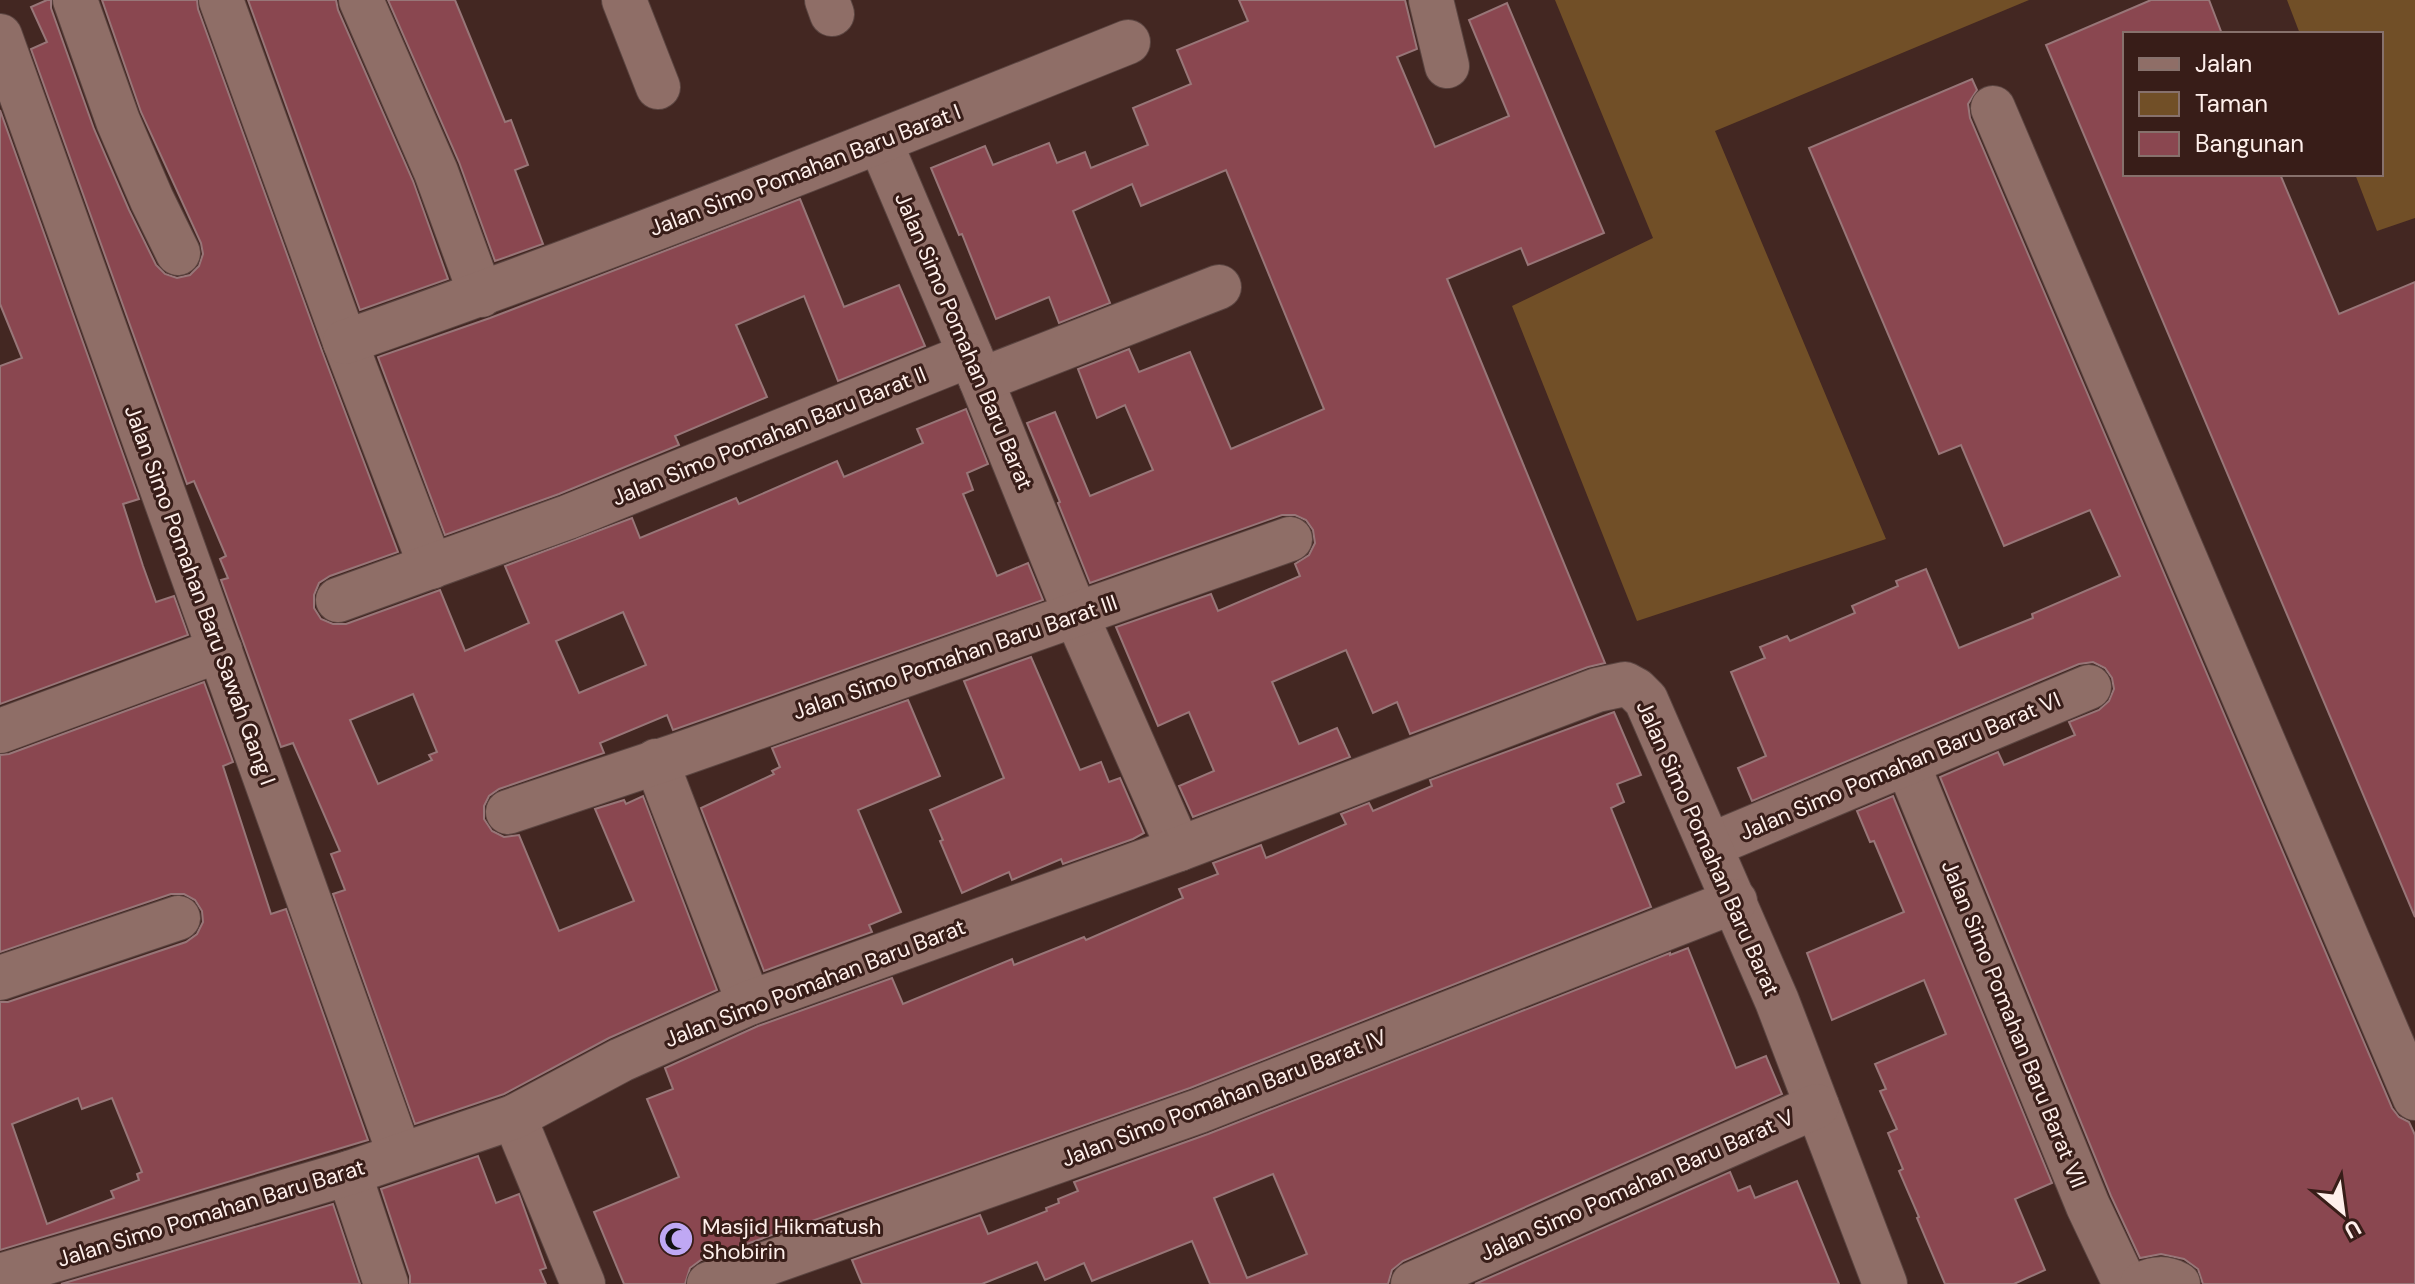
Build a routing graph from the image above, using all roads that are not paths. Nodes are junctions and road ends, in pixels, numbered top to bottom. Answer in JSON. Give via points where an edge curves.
{"nodes":[{"id":1,"x":75,"y":0,"type":"edge"},
{"id":2,"x":221,"y":0,"type":"edge"},
{"id":3,"x":361,"y":0,"type":"edge"},
{"id":4,"x":624,"y":0,"type":"edge"},
{"id":5,"x":1431,"y":0,"type":"edge"},
{"id":6,"x":0,"y":36,"type":"edge"},
{"id":7,"x":1128,"y":42,"type":"dead end"},
{"id":8,"x":1447,"y":66,"type":"dead end"},
{"id":9,"x":658,"y":87,"type":"dead end"},
{"id":10,"x":1993,"y":108,"type":"dead end"},
{"id":11,"x":880,"y":142,"type":"junction"},
{"id":12,"x":178,"y":253,"type":"dead end"},
{"id":13,"x":1219,"y":287,"type":"dead end"},
{"id":14,"x":481,"y":295,"type":"junction"},
{"id":15,"x":345,"y":342,"type":"junction"},
{"id":16,"x":975,"y":368,"type":"junction"},
{"id":17,"x":1290,"y":539,"type":"dead end"},
{"id":18,"x":431,"y":567,"type":"junction"},
{"id":19,"x":338,"y":600,"type":"dead end"},
{"id":20,"x":1076,"y":615,"type":"junction"},
{"id":21,"x":220,"y":650,"type":"junction"},
{"id":22,"x":2089,"y":687,"type":"dead end"},
{"id":23,"x":0,"y":731,"type":"edge"},
{"id":24,"x":1907,"y":763,"type":"junction"},
{"id":25,"x":638,"y":767,"type":"junction"},
{"id":26,"x":508,"y":812,"type":"dead end"},
{"id":27,"x":1711,"y":845,"type":"junction"},
{"id":28,"x":1179,"y":849,"type":"junction"},
{"id":29,"x":1735,"y":901,"type":"junction"},
{"id":30,"x":178,"y":918,"type":"dead end"},
{"id":31,"x":0,"y":978,"type":"edge"},
{"id":32,"x":749,"y":1003,"type":"junction"},
{"id":33,"x":2415,"y":1098,"type":"edge"},
{"id":34,"x":1817,"y":1106,"type":"junction"},
{"id":35,"x":514,"y":1117,"type":"junction"},
{"id":36,"x":400,"y":1155,"type":"junction"},
{"id":37,"x":349,"y":1173,"type":"junction"},
{"id":38,"x":0,"y":1276,"type":"edge"},
{"id":39,"x":386,"y":1284,"type":"edge"},
{"id":40,"x":583,"y":1284,"type":"edge"},
{"id":41,"x":709,"y":1284,"type":"edge"},
{"id":42,"x":1413,"y":1284,"type":"edge"},
{"id":43,"x":1885,"y":1284,"type":"edge"},
{"id":44,"x":2125,"y":1284,"type":"edge"},
{"id":45,"x":2142,"y":1284,"type":"edge"},
{"id":46,"x":2178,"y":1284,"type":"edge"}],
"edges":[{"from":1,"to":12,"type":"street","via":[[118,121]]},
{"from":2,"to":15,"type":"street"},
{"from":3,"to":14,"type":"street","via":[[436,172]]},
{"from":4,"to":9,"type":"street"},
{"from":5,"to":8,"type":"street"},
{"from":6,"to":21,"type":"street","name":"Jalan Simo Pomahan Baru Sawah Gang I"},
{"from":7,"to":11,"type":"street","name":"Jalan Simo Pomahan Baru Barat I"},
{"from":10,"to":33,"type":"street"},
{"from":11,"to":14,"type":"street","name":"Jalan Simo Pomahan Baru Barat I"},
{"from":11,"to":16,"type":"street","name":"Jalan Simo Pomahan Baru Barat"},
{"from":13,"to":16,"type":"street","name":"Jalan Simo Pomahan Baru Barat II"},
{"from":14,"to":15,"type":"street","name":"Jalan Simo Pomahan Baru Barat I"},
{"from":15,"to":18,"type":"street"},
{"from":16,"to":18,"type":"street","name":"Jalan Simo Pomahan Baru Barat II"},
{"from":16,"to":20,"type":"street","name":"Jalan Simo Pomahan Baru Barat"},
{"from":17,"to":20,"type":"street","name":"Jalan Simo Pomahan Baru Barat III"},
{"from":18,"to":19,"type":"street","name":"Jalan Simo Pomahan Baru Barat II"},
{"from":20,"to":25,"type":"street","name":"Jalan Simo Pomahan Baru Barat III"},
{"from":20,"to":28,"type":"street","name":"Jalan Simo Pomahan Baru Barat"},
{"from":21,"to":23,"type":"street"},
{"from":21,"to":36,"type":"street","name":"Jalan Simo Pomahan Baru Sawah Gang I"},
{"from":22,"to":24,"type":"street","name":"Jalan Simo Pomahan Baru Barat VI"},
{"from":24,"to":27,"type":"street","name":"Jalan Simo Pomahan Baru Barat VI"},
{"from":24,"to":44,"type":"street","name":"Jalan Simo Pomahan Baru Barat VII","via":[[2088,1206]]},
{"from":25,"to":26,"type":"street"},
{"from":25,"to":32,"type":"street"},
{"from":27,"to":28,"type":"street","name":"Jalan Simo Pomahan Baru Barat","via":[[1646,700],[1625,684],[1597,690]]},
{"from":27,"to":29,"type":"street","name":"Jalan Simo Pomahan Baru Barat"},
{"from":28,"to":32,"type":"street","name":"Jalan Simo Pomahan Baru Barat"},
{"from":29,"to":34,"type":"street","name":"Jalan Simo Pomahan Baru Barat"},
{"from":29,"to":41,"type":"street","name":"Jalan Simo Pomahan Baru Barat IV","via":[[1199,1111]]},
{"from":30,"to":31,"type":"street"},
{"from":32,"to":35,"type":"street","name":"Jalan Simo Pomahan Baru Barat","via":[[621,1060]]},
{"from":34,"to":42,"type":"street","name":"Jalan Simo Pomahan Baru Barat V"},
{"from":34,"to":43,"type":"street","name":"Jalan Simo Pomahan Baru Barat"},
{"from":35,"to":36,"type":"street","name":"Jalan Simo Pomahan Baru Barat"},
{"from":35,"to":40,"type":"street"},
{"from":36,"to":37,"type":"street","name":"Jalan Simo Pomahan Baru Barat"},
{"from":37,"to":38,"type":"street","name":"Jalan Simo Pomahan Baru Barat"},
{"from":37,"to":39,"type":"street"},
{"from":45,"to":46,"type":"street","via":[[2164,1278]]}]}
